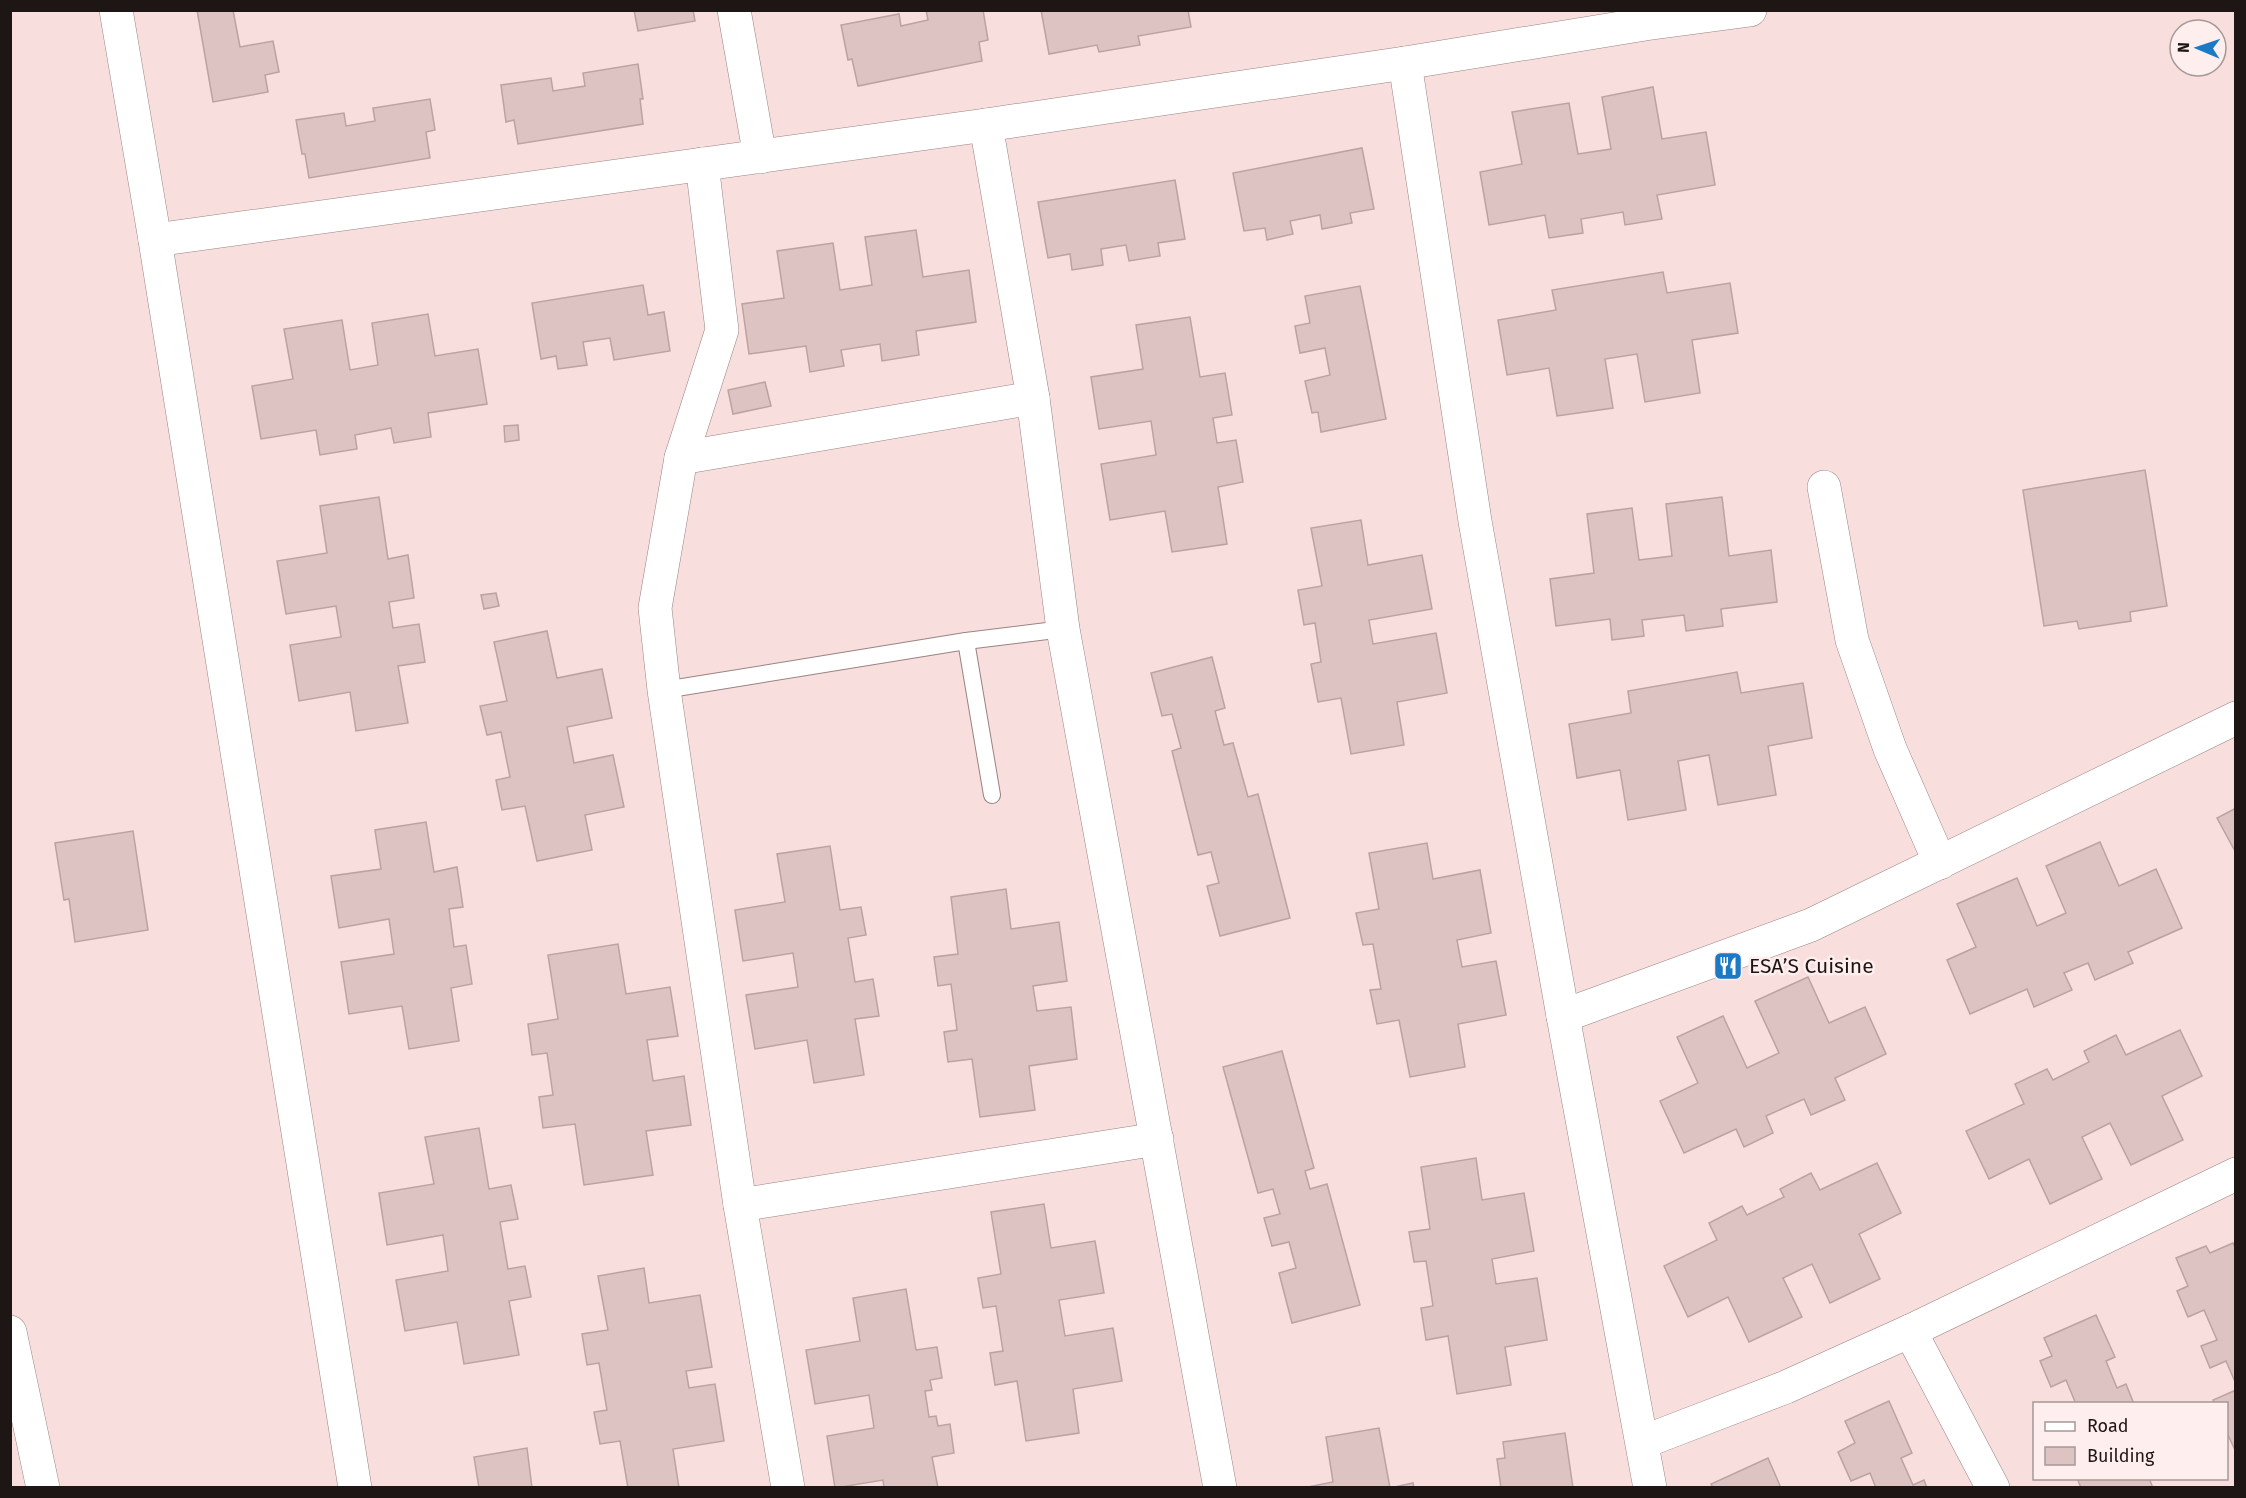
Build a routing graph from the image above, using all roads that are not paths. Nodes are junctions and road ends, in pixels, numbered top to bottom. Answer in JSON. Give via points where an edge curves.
{"nodes":[{"id":1,"x":116,"y":10,"type":"edge"},
{"id":2,"x":734,"y":10,"type":"edge"},
{"id":3,"x":1750,"y":10,"type":"edge"},
{"id":4,"x":1643,"y":17,"type":"edge"},
{"id":5,"x":1405,"y":63,"type":"junction"},
{"id":6,"x":986,"y":124,"type":"junction"},
{"id":7,"x":760,"y":157,"type":"junction"},
{"id":8,"x":702,"y":165,"type":"junction"},
{"id":9,"x":155,"y":240,"type":"junction"},
{"id":10,"x":1033,"y":399,"type":"junction"},
{"id":11,"x":681,"y":458,"type":"junction"},
{"id":12,"x":1824,"y":487,"type":"dead end"},
{"id":13,"x":1063,"y":629,"type":"junction"},
{"id":14,"x":966,"y":641,"type":"junction"},
{"id":15,"x":664,"y":690,"type":"junction"},
{"id":16,"x":2235,"y":718,"type":"edge"},
{"id":17,"x":992,"y":795,"type":"dead end"},
{"id":18,"x":1940,"y":862,"type":"junction"},
{"id":19,"x":1563,"y":1016,"type":"junction"},
{"id":20,"x":1157,"y":1139,"type":"junction"},
{"id":21,"x":2235,"y":1174,"type":"edge"},
{"id":22,"x":740,"y":1205,"type":"junction"},
{"id":23,"x":1910,"y":1331,"type":"junction"},
{"id":24,"x":10,"y":1332,"type":"edge"},
{"id":25,"x":1642,"y":1442,"type":"junction"},
{"id":26,"x":43,"y":1488,"type":"edge"},
{"id":27,"x":355,"y":1488,"type":"edge"},
{"id":28,"x":789,"y":1488,"type":"edge"},
{"id":29,"x":1220,"y":1488,"type":"edge"},
{"id":30,"x":1650,"y":1488,"type":"edge"},
{"id":31,"x":1993,"y":1488,"type":"edge"}],
"edges":[{"from":1,"to":9,"type":"street"},
{"from":2,"to":7,"type":"street"},
{"from":3,"to":4,"type":"street"},
{"from":4,"to":5,"type":"street"},
{"from":5,"to":6,"type":"street"},
{"from":5,"to":19,"type":"street","via":[[1475,521]]},
{"from":6,"to":7,"type":"street"},
{"from":6,"to":10,"type":"street"},
{"from":7,"to":8,"type":"street"},
{"from":8,"to":9,"type":"street"},
{"from":8,"to":11,"type":"street","via":[[722,330]]},
{"from":9,"to":27,"type":"street"},
{"from":10,"to":11,"type":"street"},
{"from":10,"to":13,"type":"street"},
{"from":11,"to":15,"type":"street","via":[[655,608]]},
{"from":12,"to":18,"type":"street","via":[[1852,640],[1890,749]]},
{"from":13,"to":14,"type":"lane"},
{"from":13,"to":20,"type":"street"},
{"from":14,"to":15,"type":"lane"},
{"from":14,"to":17,"type":"lane"},
{"from":15,"to":22,"type":"street"},
{"from":16,"to":18,"type":"street"},
{"from":18,"to":19,"type":"street","via":[[1810,925]]},
{"from":19,"to":25,"type":"street"},
{"from":20,"to":22,"type":"street"},
{"from":20,"to":29,"type":"street"},
{"from":21,"to":23,"type":"street"},
{"from":22,"to":28,"type":"street"},
{"from":23,"to":25,"type":"street","via":[[1786,1387]]},
{"from":23,"to":31,"type":"street"},
{"from":24,"to":26,"type":"street"},
{"from":25,"to":30,"type":"street"}]}
